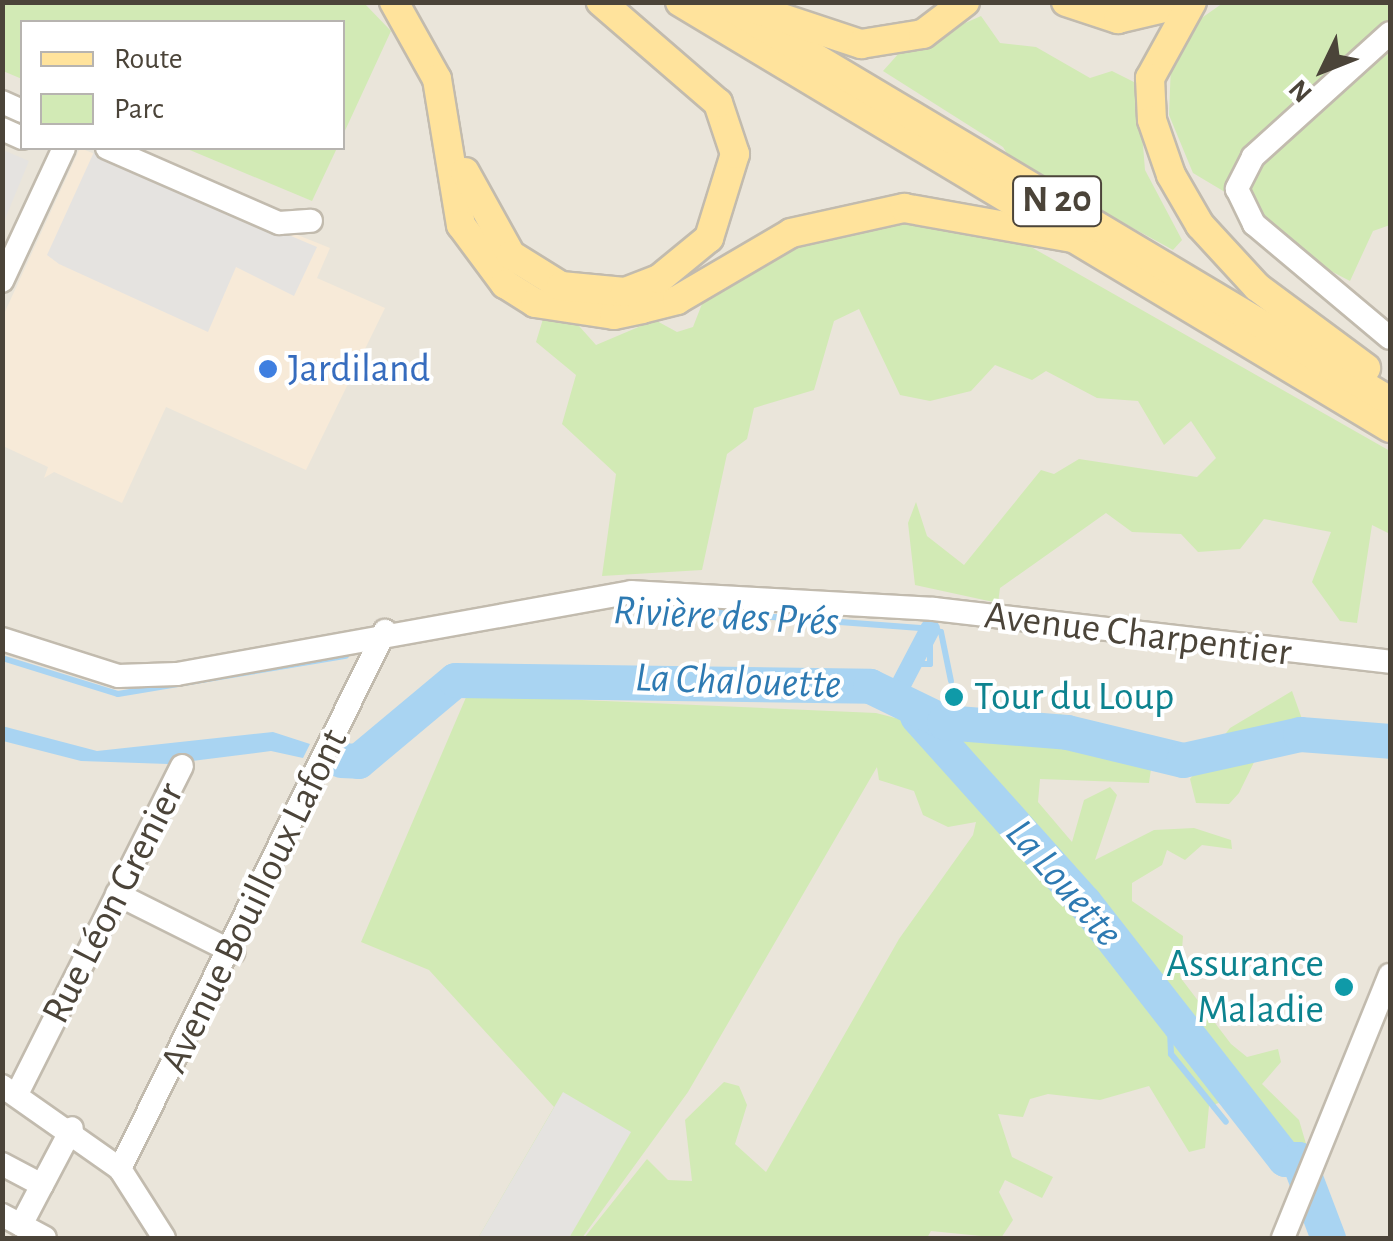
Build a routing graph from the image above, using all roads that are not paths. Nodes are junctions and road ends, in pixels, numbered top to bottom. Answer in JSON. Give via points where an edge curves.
{"nodes":[{"id":1,"x":394,"y":2,"type":"edge"},
{"id":2,"x":601,"y":2,"type":"edge"},
{"id":3,"x":680,"y":2,"type":"edge"},
{"id":4,"x":965,"y":2,"type":"edge"},
{"id":5,"x":1066,"y":2,"type":"edge"},
{"id":6,"x":1191,"y":2,"type":"edge"},
{"id":7,"x":722,"y":3,"type":"edge"},
{"id":8,"x":1390,"y":33,"type":"edge"},
{"id":9,"x":450,"y":134,"type":"junction"},
{"id":10,"x":56,"y":150,"type":"edge"},
{"id":11,"x":112,"y":150,"type":"edge"},
{"id":12,"x":311,"y":221,"type":"dead end"},
{"id":13,"x":1072,"y":238,"type":"junction"},
{"id":14,"x":2,"y":280,"type":"edge"},
{"id":15,"x":1390,"y":338,"type":"edge"},
{"id":16,"x":1390,"y":397,"type":"edge"},
{"id":17,"x":1390,"y":428,"type":"edge"},
{"id":18,"x":385,"y":631,"type":"junction"},
{"id":19,"x":2,"y":639,"type":"edge"},
{"id":20,"x":1390,"y":662,"type":"edge"},
{"id":21,"x":182,"y":766,"type":"dead end"},
{"id":22,"x":117,"y":894,"type":"junction"},
{"id":23,"x":233,"y":952,"type":"junction"},
{"id":24,"x":1390,"y":975,"type":"edge"},
{"id":25,"x":10,"y":1090,"type":"edge"},
{"id":26,"x":72,"y":1128,"type":"junction"},
{"id":27,"x":2,"y":1164,"type":"edge"},
{"id":28,"x":120,"y":1168,"type":"junction"},
{"id":29,"x":42,"y":1185,"type":"junction"},
{"id":30,"x":12,"y":1220,"type":"edge"},
{"id":31,"x":45,"y":1238,"type":"edge"},
{"id":32,"x":164,"y":1238,"type":"edge"},
{"id":33,"x":1284,"y":1238,"type":"edge"}],
"edges":[{"from":1,"to":9,"type":"main road","via":[[437,79]]},
{"from":2,"to":9,"type":"main road","via":[[718,103],[735,154],[726,202],[688,260],[625,292],[561,286],[531,272],[491,230]]},
{"from":3,"to":13,"type":"main road","number":"N 20"},
{"from":4,"to":7,"type":"main road","via":[[923,34],[861,44]]},
{"from":5,"to":6,"type":"main road","via":[[1118,19]]},
{"from":6,"to":16,"type":"main road","via":[[1150,78],[1152,120],[1172,174],[1234,264]]},
{"from":7,"to":16,"type":"main road","number":"N 20"},
{"from":8,"to":15,"type":"street","via":[[1253,157],[1237,190],[1240,207]]},
{"from":9,"to":13,"type":"main road","via":[[461,224],[482,255],[535,303],[572,310],[614,315],[678,300],[762,245],[829,218],[904,208]]},
{"from":10,"to":14,"type":"street"},
{"from":11,"to":12,"type":"street","via":[[279,223]]},
{"from":13,"to":17,"type":"main road","number":"N 20"},
{"from":18,"to":19,"type":"street","name":"Avenue Charpentier","via":[[178,674],[118,676]]},
{"from":18,"to":20,"type":"street","name":"Avenue Charpentier","via":[[632,592],[885,607]]},
{"from":18,"to":23,"type":"street","name":"Avenue Bouilloux Lafont"},
{"from":21,"to":22,"type":"street","name":"Rue Léon Grenier"},
{"from":22,"to":23,"type":"street"},
{"from":22,"to":25,"type":"street","name":"Rue Léon Grenier"},
{"from":23,"to":28,"type":"street","name":"Avenue Bouilloux Lafont"},
{"from":24,"to":33,"type":"street"},
{"from":25,"to":26,"type":"street"},
{"from":26,"to":28,"type":"street"},
{"from":26,"to":29,"type":"street"},
{"from":27,"to":29,"type":"street"},
{"from":28,"to":32,"type":"street"},
{"from":29,"to":30,"type":"street"},
{"from":30,"to":31,"type":"street"}]}
